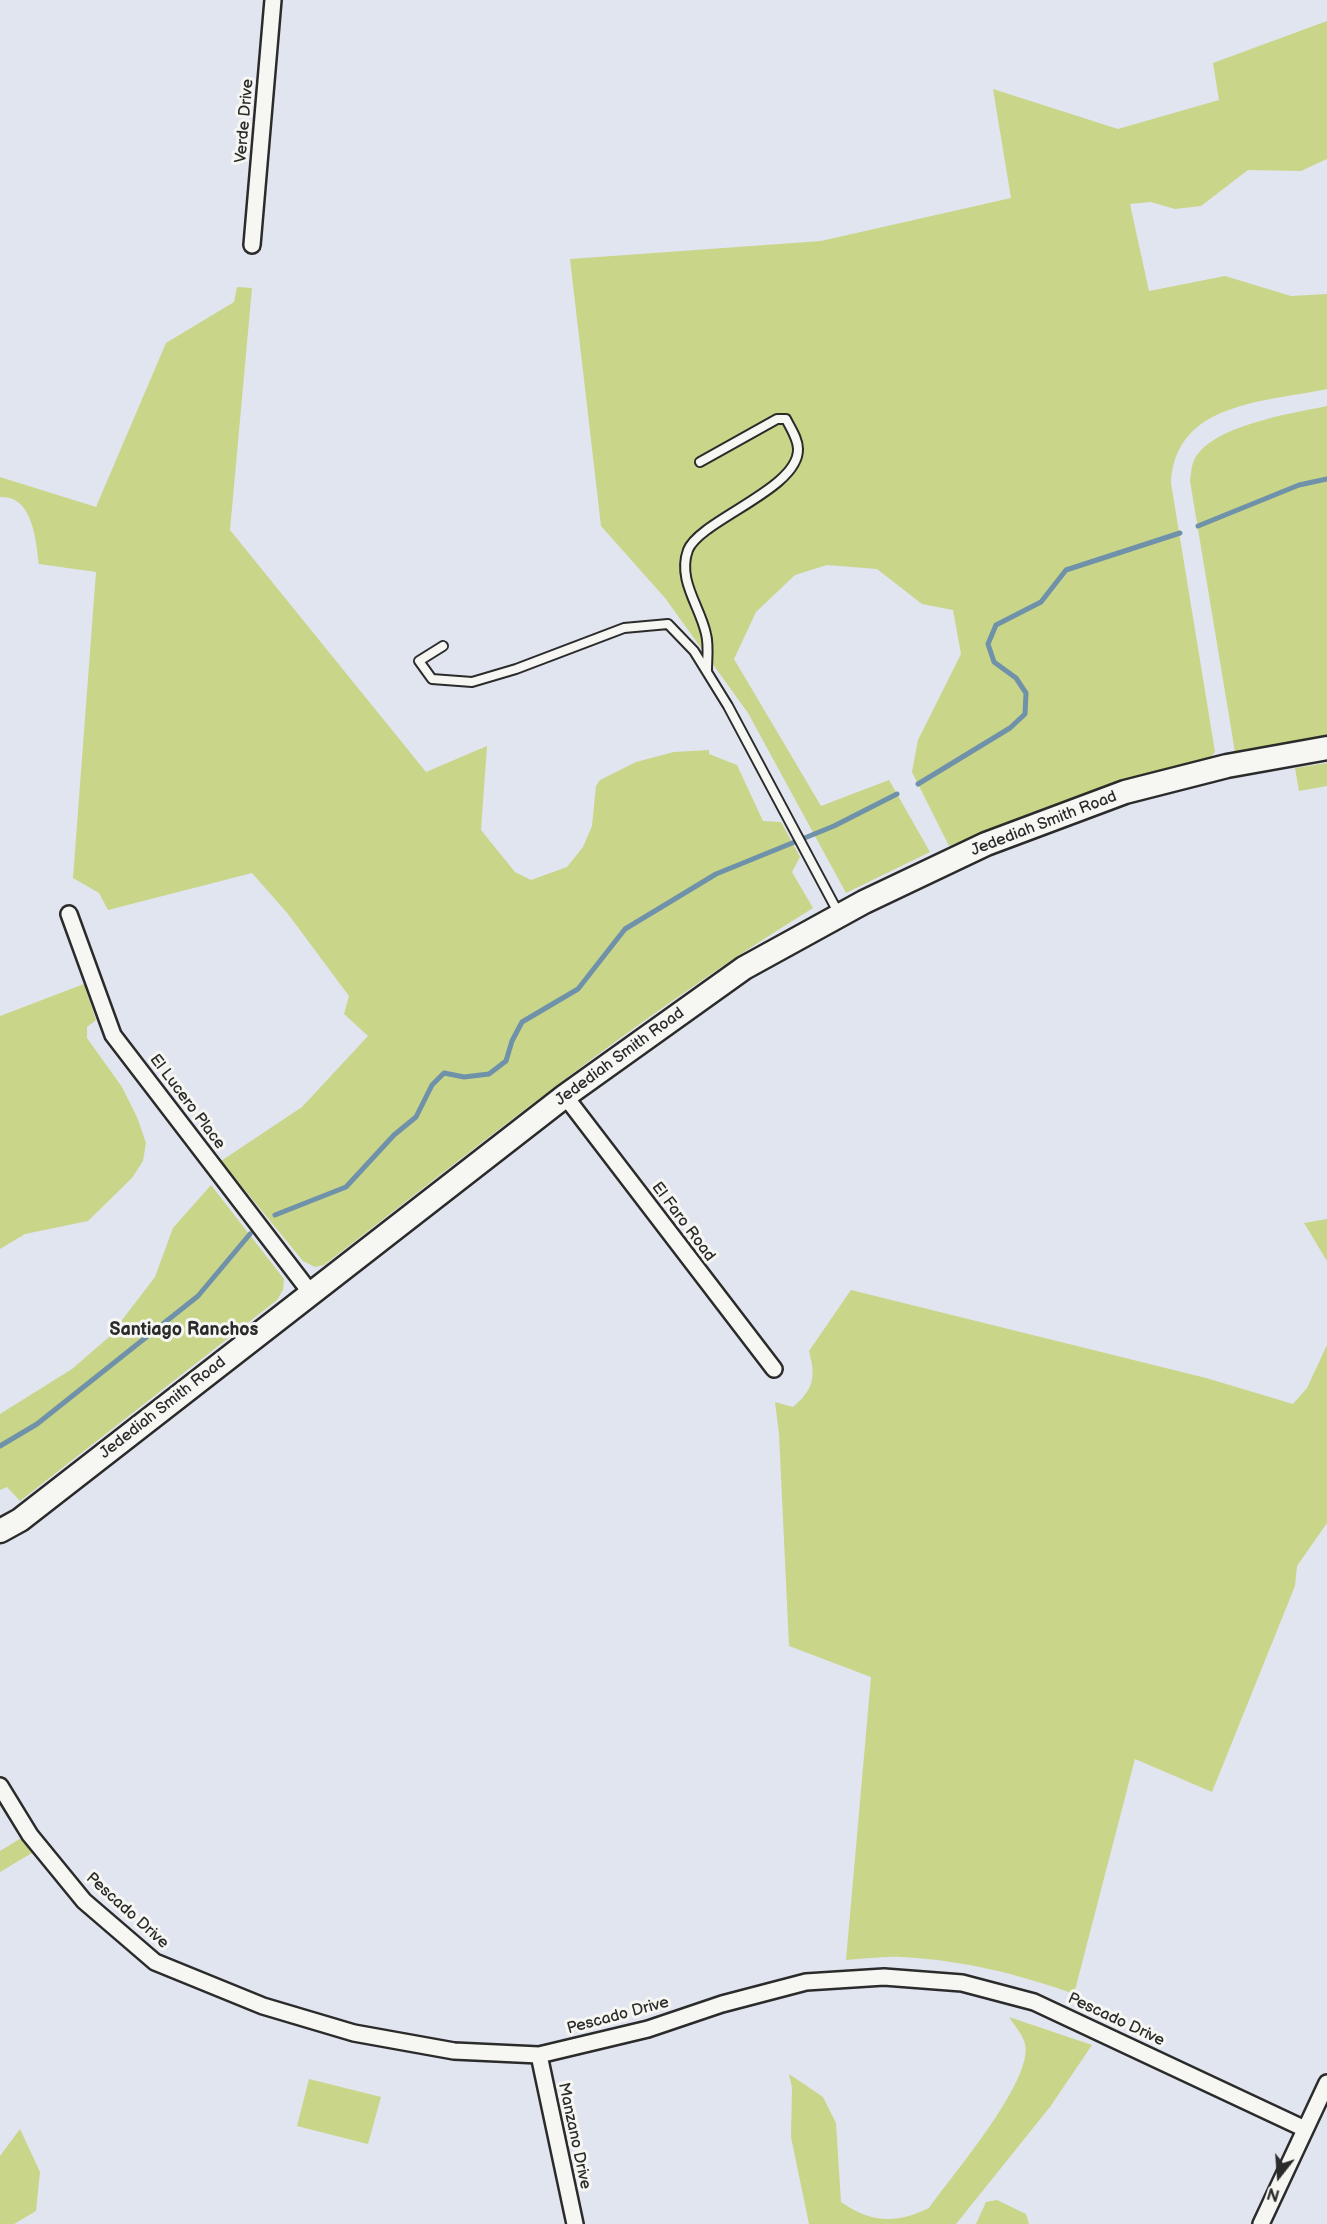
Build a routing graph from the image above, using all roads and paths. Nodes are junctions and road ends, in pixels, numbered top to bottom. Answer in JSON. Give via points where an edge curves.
{"nodes":[{"id":1,"x":273,"y":0,"type":"edge"},
{"id":2,"x":252,"y":244,"type":"dead end"},
{"id":3,"x":700,"y":462,"type":"dead end"},
{"id":4,"x":443,"y":646,"type":"dead end"},
{"id":5,"x":707,"y":672,"type":"junction"},
{"id":6,"x":1327,"y":748,"type":"edge"},
{"id":7,"x":69,"y":914,"type":"dead end"},
{"id":8,"x":840,"y":916,"type":"junction"},
{"id":9,"x":565,"y":1096,"type":"junction"},
{"id":10,"x":310,"y":1292,"type":"junction"},
{"id":11,"x":774,"y":1369,"type":"dead end"},
{"id":12,"x":0,"y":1531,"type":"edge"},
{"id":13,"x":0,"y":1786,"type":"edge"},
{"id":14,"x":539,"y":2055,"type":"junction"},
{"id":15,"x":1327,"y":2083,"type":"edge"},
{"id":16,"x":1305,"y":2129,"type":"junction"},
{"id":17,"x":575,"y":2224,"type":"edge"},
{"id":18,"x":1261,"y":2224,"type":"edge"}],
"edges":[{"from":1,"to":2,"type":"street","name":"Verde Drive"},
{"from":3,"to":5,"type":"lane","via":[[777,419],[786,419],[799,452],[771,489],[710,529],[689,548],[685,566],[687,587],[707,636]]},
{"from":4,"to":5,"type":"lane","via":[[419,661],[432,678],[472,682],[624,628],[668,624],[694,651]]},
{"from":5,"to":8,"type":"lane","via":[[790,818]]},
{"from":6,"to":8,"type":"street","name":"Jedediah Smith Road","via":[[1227,766],[1125,792],[986,844]]},
{"from":7,"to":10,"type":"street","name":"El Lucero Place","via":[[113,1035]]},
{"from":8,"to":9,"type":"street","name":"Jedediah Smith Road","via":[[744,968]]},
{"from":9,"to":10,"type":"street","name":"Jedediah Smith Road"},
{"from":9,"to":11,"type":"street","name":"El Faro Road"},
{"from":10,"to":12,"type":"street","name":"Jedediah Smith Road","via":[[20,1520]]},
{"from":13,"to":14,"type":"street","name":"Pescado Drive","via":[[30,1835],[84,1901],[155,1962],[263,2006],[354,2033],[454,2051]]},
{"from":14,"to":16,"type":"street","name":"Pescado Drive","via":[[648,2029],[806,1982],[884,1977],[962,1983],[1034,2002]]},
{"from":14,"to":17,"type":"street","name":"Manzano Drive"},
{"from":15,"to":16,"type":"street"},
{"from":16,"to":18,"type":"street"}]}
